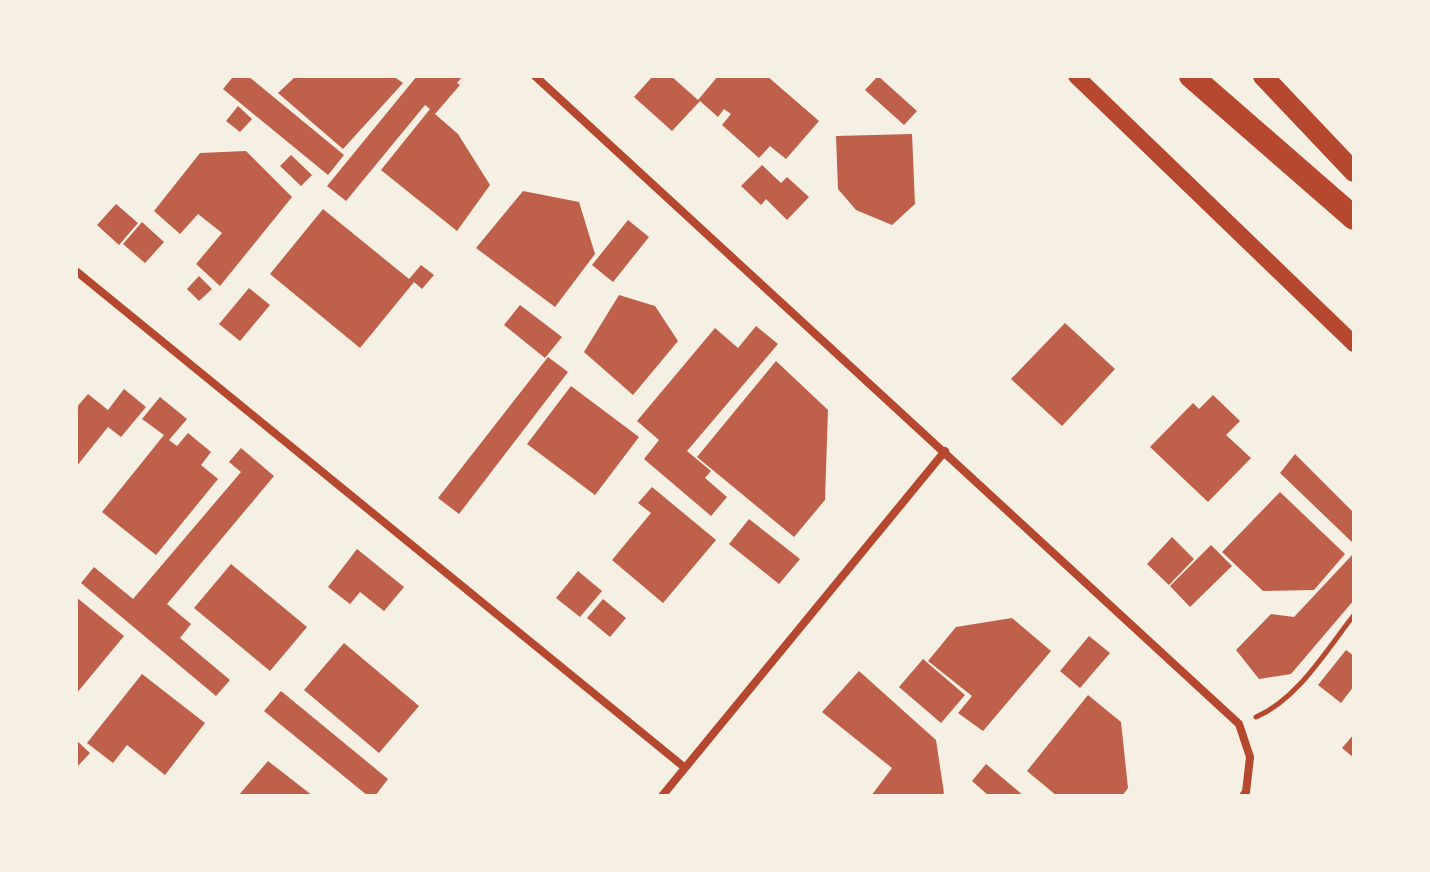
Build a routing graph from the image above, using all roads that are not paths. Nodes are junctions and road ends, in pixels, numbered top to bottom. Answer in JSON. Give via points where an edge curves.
{"nodes":[{"id":1,"x":535,"y":76,"type":"edge"},
{"id":2,"x":1076,"y":76,"type":"edge"},
{"id":3,"x":1191,"y":76,"type":"edge"},
{"id":4,"x":1263,"y":76,"type":"edge"},
{"id":5,"x":1354,"y":172,"type":"edge"},
{"id":6,"x":1354,"y":218,"type":"edge"},
{"id":7,"x":76,"y":271,"type":"edge"},
{"id":8,"x":1354,"y":344,"type":"edge"},
{"id":9,"x":945,"y":451,"type":"junction"},
{"id":10,"x":684,"y":767,"type":"junction"},
{"id":11,"x":662,"y":796,"type":"edge"},
{"id":12,"x":1243,"y":796,"type":"edge"}],
"edges":[{"from":1,"to":9,"type":"street"},
{"from":2,"to":8,"type":"main road"},
{"from":3,"to":6,"type":"highway"},
{"from":4,"to":5,"type":"main road"},
{"from":7,"to":10,"type":"street"},
{"from":9,"to":10,"type":"street"},
{"from":9,"to":12,"type":"street","via":[[1239,724],[1250,757]]},
{"from":10,"to":11,"type":"street"}]}
